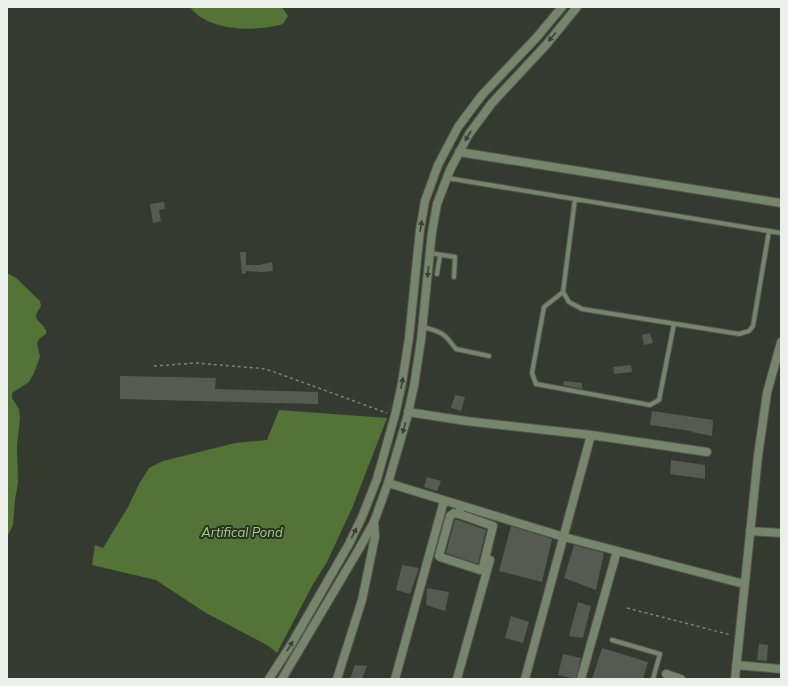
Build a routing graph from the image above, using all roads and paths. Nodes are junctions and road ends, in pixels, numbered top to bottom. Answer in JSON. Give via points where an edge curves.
{"nodes":[{"id":1,"x":562,"y":7,"type":"edge"},
{"id":2,"x":577,"y":7,"type":"edge"},
{"id":3,"x":459,"y":152,"type":"junction"},
{"id":4,"x":435,"y":176,"type":"junction"},
{"id":5,"x":447,"y":178,"type":"junction"},
{"id":6,"x":575,"y":199,"type":"junction"},
{"id":7,"x":781,"y":203,"type":"edge"},
{"id":8,"x":769,"y":231,"type":"junction"},
{"id":9,"x":781,"y":233,"type":"edge"},
{"id":10,"x":430,"y":253,"type":"junction"},
{"id":11,"x":440,"y":255,"type":"junction"},
{"id":12,"x":437,"y":274,"type":"dead end"},
{"id":13,"x":454,"y":277,"type":"dead end"},
{"id":14,"x":563,"y":292,"type":"junction"},
{"id":15,"x":674,"y":324,"type":"junction"},
{"id":16,"x":422,"y":327,"type":"junction"},
{"id":17,"x":781,"y":342,"type":"edge"},
{"id":18,"x":489,"y":356,"type":"dead end"},
{"id":19,"x":154,"y":366,"type":"dead end"},
{"id":20,"x":408,"y":412,"type":"junction"},
{"id":21,"x":395,"y":415,"type":"junction"},
{"id":22,"x":591,"y":435,"type":"junction"},
{"id":23,"x":707,"y":452,"type":"dead end"},
{"id":24,"x":388,"y":483,"type":"junction"},
{"id":25,"x":444,"y":501,"type":"junction"},
{"id":26,"x":460,"y":510,"type":"junction"},
{"id":27,"x":362,"y":517,"type":"junction"},
{"id":28,"x":484,"y":517,"type":"junction"},
{"id":29,"x":502,"y":518,"type":"junction"},
{"id":30,"x":374,"y":522,"type":"junction"},
{"id":31,"x":750,"y":531,"type":"junction"},
{"id":32,"x":781,"y":533,"type":"edge"},
{"id":33,"x":564,"y":537,"type":"junction"},
{"id":34,"x":617,"y":551,"type":"junction"},
{"id":35,"x":744,"y":584,"type":"junction"},
{"id":36,"x":627,"y":608,"type":"dead end"},
{"id":37,"x":739,"y":637,"type":"junction"},
{"id":38,"x":612,"y":640,"type":"dead end"},
{"id":39,"x":736,"y":665,"type":"junction"},
{"id":40,"x":781,"y":669,"type":"edge"},
{"id":41,"x":666,"y":674,"type":"dead end"},
{"id":42,"x":269,"y":679,"type":"edge"},
{"id":43,"x":282,"y":679,"type":"edge"},
{"id":44,"x":337,"y":679,"type":"edge"},
{"id":45,"x":395,"y":679,"type":"edge"},
{"id":46,"x":457,"y":679,"type":"edge"},
{"id":47,"x":525,"y":679,"type":"edge"},
{"id":48,"x":581,"y":679,"type":"edge"},
{"id":49,"x":653,"y":679,"type":"edge"},
{"id":50,"x":681,"y":679,"type":"edge"},
{"id":51,"x":735,"y":679,"type":"edge"}],
"edges":[{"from":1,"to":4,"type":"street","via":[[482,95],[458,127]]},
{"from":2,"to":3,"type":"street","one_way":true,"via":[[492,103]]},
{"from":3,"to":5,"type":"street"},
{"from":3,"to":7,"type":"street"},
{"from":4,"to":5,"type":"street"},
{"from":21,"to":4,"type":"street","one_way":true,"via":[[409,338],[420,230],[425,201]]},
{"from":5,"to":6,"type":"lane"},
{"from":5,"to":10,"type":"street","via":[[437,204]]},
{"from":6,"to":8,"type":"lane"},
{"from":6,"to":14,"type":"lane"},
{"from":8,"to":9,"type":"lane"},
{"from":8,"to":15,"type":"lane","via":[[753,326],[749,331],[738,334]]},
{"from":10,"to":11,"type":"lane"},
{"from":10,"to":16,"type":"street","one_way":true},
{"from":11,"to":12,"type":"lane"},
{"from":11,"to":13,"type":"lane","via":[[455,258]]},
{"from":14,"to":15,"type":"lane","via":[[569,302],[582,308]]},
{"from":14,"to":15,"type":"lane","via":[[544,307],[532,373],[536,384],[650,405],[659,400]]},
{"from":16,"to":18,"type":"lane","via":[[446,334],[456,349]]},
{"from":16,"to":20,"type":"street"},
{"from":17,"to":31,"type":"street","via":[[768,393]]},
{"from":19,"to":21,"type":"path","via":[[197,363],[266,369]]},
{"from":20,"to":22,"type":"street"},
{"from":20,"to":24,"type":"street","one_way":true},
{"from":21,"to":27,"type":"street","via":[[377,479]]},
{"from":22,"to":23,"type":"street"},
{"from":22,"to":33,"type":"street"},
{"from":24,"to":25,"type":"street"},
{"from":24,"to":30,"type":"street"},
{"from":25,"to":26,"type":"street"},
{"from":25,"to":45,"type":"street"},
{"from":26,"to":28,"type":"street"},
{"from":26,"to":28,"type":"street","via":[[450,516],[439,556],[480,570],[494,528]]},
{"from":27,"to":30,"type":"street"},
{"from":42,"to":27,"type":"street","one_way":true,"via":[[349,544]]},
{"from":28,"to":29,"type":"street"},
{"from":29,"to":33,"type":"street"},
{"from":29,"to":46,"type":"street"},
{"from":30,"to":43,"type":"street"},
{"from":30,"to":44,"type":"street","via":[[375,537],[362,600]]},
{"from":31,"to":32,"type":"street"},
{"from":31,"to":35,"type":"street"},
{"from":33,"to":34,"type":"street"},
{"from":33,"to":47,"type":"street"},
{"from":34,"to":35,"type":"street"},
{"from":34,"to":48,"type":"street"},
{"from":35,"to":37,"type":"street"},
{"from":36,"to":37,"type":"path"},
{"from":37,"to":39,"type":"street"},
{"from":38,"to":49,"type":"lane","via":[[660,654]]},
{"from":39,"to":40,"type":"street"},
{"from":39,"to":51,"type":"street"},
{"from":41,"to":50,"type":"street"}]}
